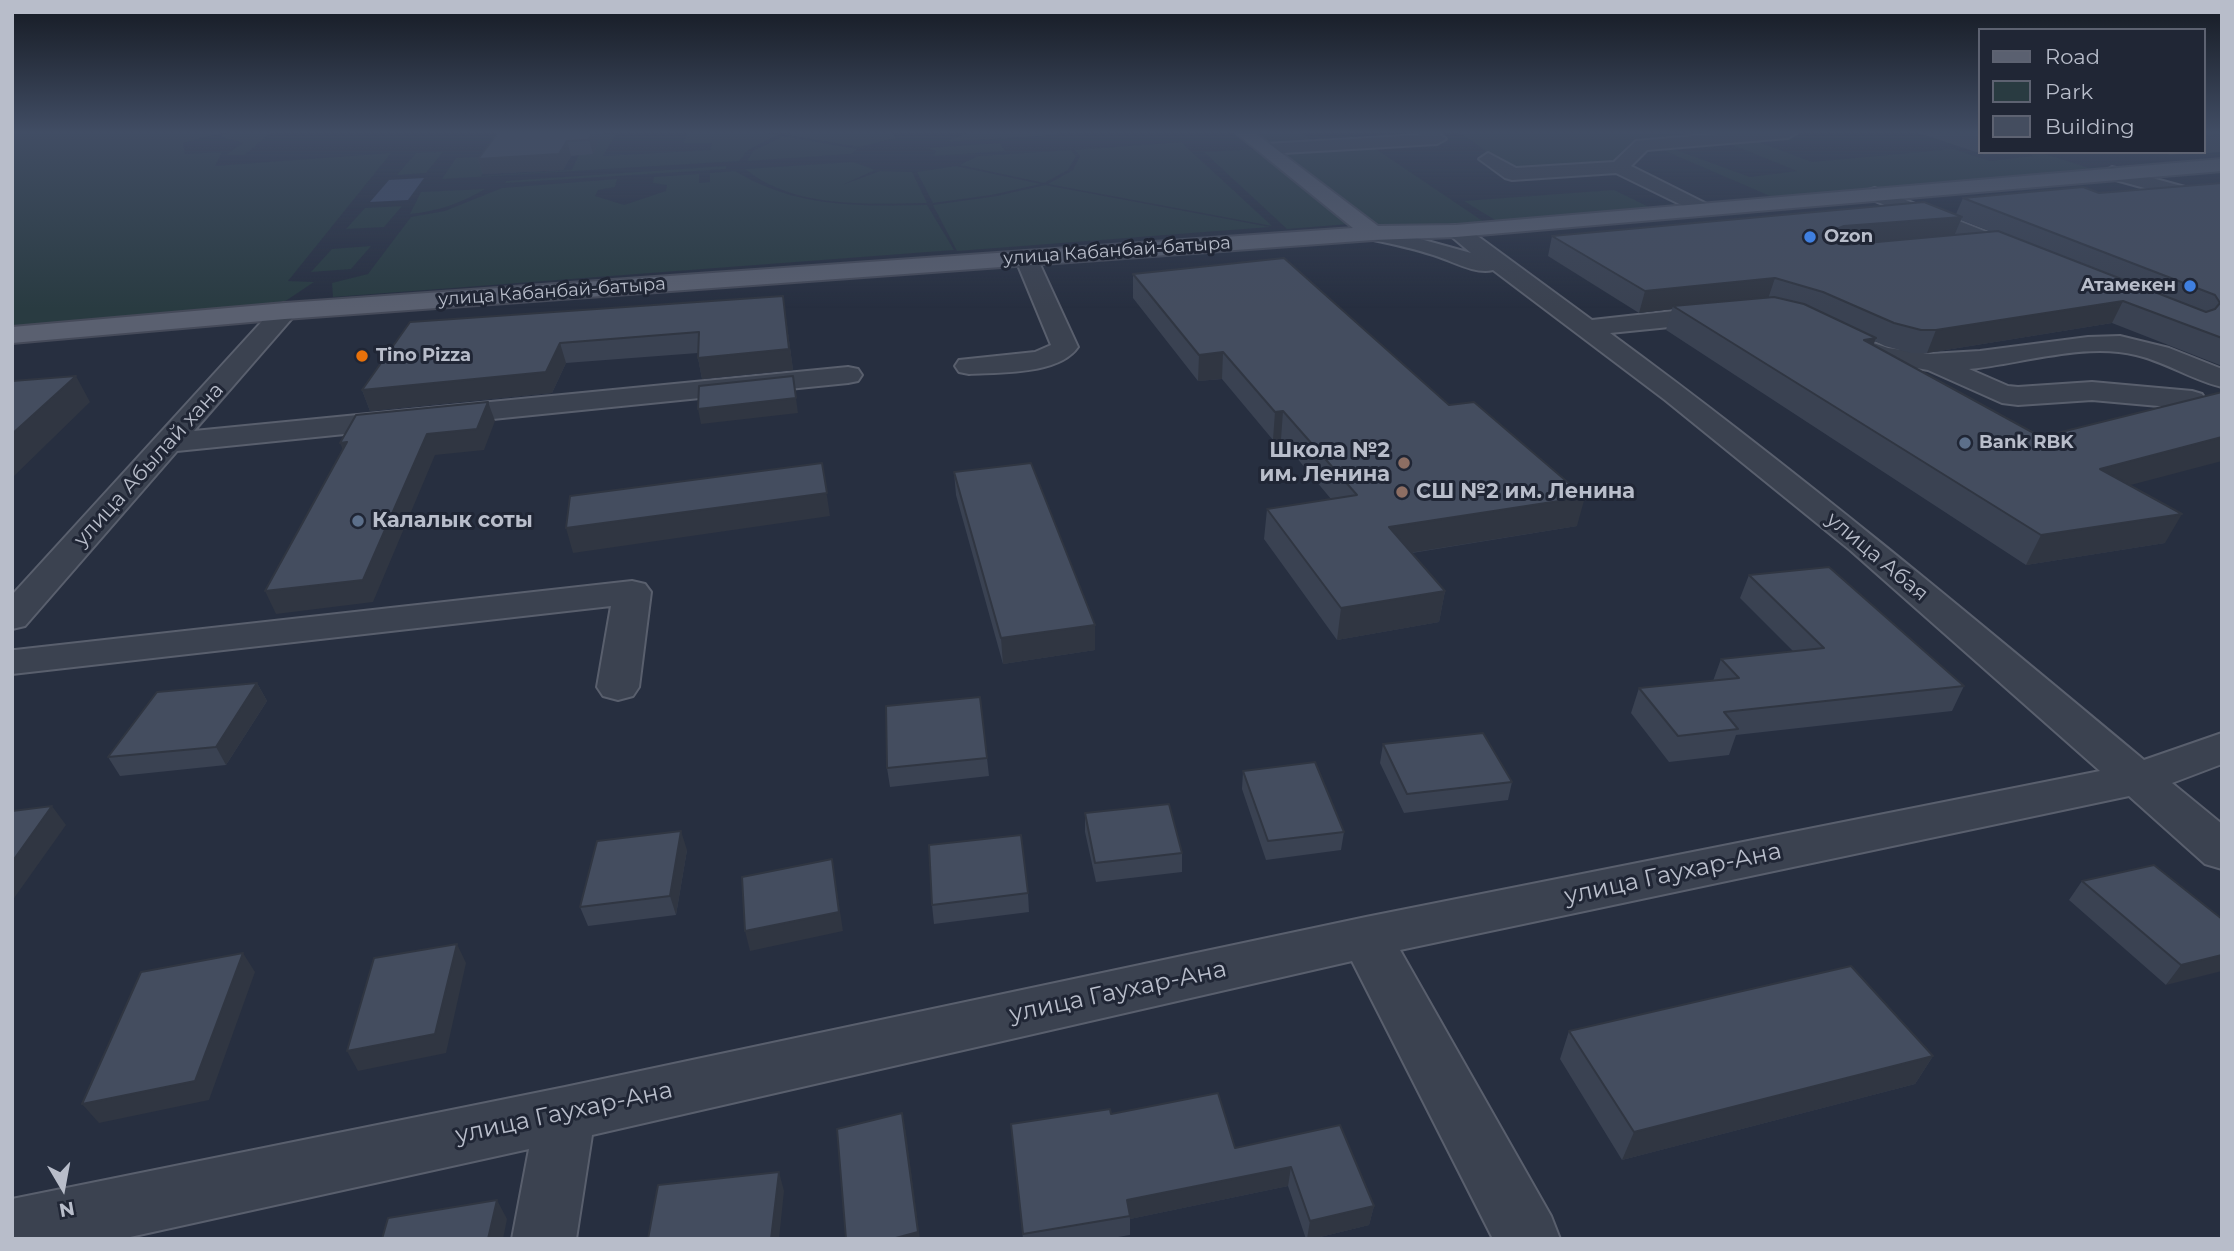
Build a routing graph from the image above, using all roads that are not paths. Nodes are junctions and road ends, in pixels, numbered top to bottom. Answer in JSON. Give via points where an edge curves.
{"nodes":[{"id":1,"x":1320,"y":191,"type":"edge"},
{"id":2,"x":1667,"y":191,"type":"edge"},
{"id":3,"x":1904,"y":191,"type":"edge"},
{"id":4,"x":2179,"y":191,"type":"edge"},
{"id":5,"x":2184,"y":193,"type":"junction"},
{"id":6,"x":2222,"y":193,"type":"edge"},
{"id":7,"x":1875,"y":194,"type":"junction"},
{"id":8,"x":2159,"y":195,"type":"junction"},
{"id":9,"x":2123,"y":197,"type":"edge"},
{"id":10,"x":1702,"y":209,"type":"junction"},
{"id":11,"x":2222,"y":215,"type":"edge"},
{"id":12,"x":1456,"y":231,"type":"junction"},
{"id":13,"x":1373,"y":233,"type":"junction"},
{"id":14,"x":1994,"y":243,"type":"junction"},
{"id":15,"x":1941,"y":247,"type":"edge"},
{"id":16,"x":1026,"y":258,"type":"junction"},
{"id":17,"x":2043,"y":263,"type":"edge"},
{"id":18,"x":1519,"y":278,"type":"junction"},
{"id":19,"x":285,"y":311,"type":"junction"},
{"id":20,"x":1737,"y":312,"type":"edge"},
{"id":21,"x":2158,"y":325,"type":"edge"},
{"id":22,"x":1586,"y":328,"type":"junction"},
{"id":23,"x":1829,"y":332,"type":"edge"},
{"id":24,"x":12,"y":335,"type":"edge"},
{"id":25,"x":2119,"y":344,"type":"junction"},
{"id":26,"x":1936,"y":364,"type":"junction"},
{"id":27,"x":969,"y":366,"type":"dead end"},
{"id":28,"x":848,"y":375,"type":"dead end"},
{"id":29,"x":2222,"y":379,"type":"edge"},
{"id":30,"x":2192,"y":400,"type":"edge"},
{"id":31,"x":168,"y":443,"type":"junction"},
{"id":32,"x":12,"y":618,"type":"edge"},
{"id":33,"x":13,"y":662,"type":"edge"},
{"id":34,"x":618,"y":687,"type":"dead end"},
{"id":35,"x":2222,"y":748,"type":"edge"},
{"id":36,"x":2137,"y":779,"type":"junction"},
{"id":37,"x":2222,"y":851,"type":"edge"},
{"id":38,"x":1366,"y":937,"type":"junction"},
{"id":39,"x":565,"y":1114,"type":"junction"},
{"id":40,"x":12,"y":1231,"type":"edge"},
{"id":41,"x":544,"y":1239,"type":"edge"},
{"id":42,"x":1528,"y":1239,"type":"edge"}],
"edges":[{"from":1,"to":13,"type":"main road","name":"улица Абая"},
{"from":2,"to":10,"type":"street"},
{"from":3,"to":7,"type":"main road","name":"улица Кабанбай-батыра"},
{"from":4,"to":5,"type":"street"},
{"from":5,"to":6,"type":"street"},
{"from":5,"to":8,"type":"street"},
{"from":7,"to":10,"type":"main road","name":"улица Кабанбай-батыра"},
{"from":7,"to":14,"type":"street"},
{"from":8,"to":9,"type":"street"},
{"from":8,"to":11,"type":"street"},
{"from":10,"to":12,"type":"main road","name":"улица Кабанбай-батыра"},
{"from":12,"to":13,"type":"main road","name":"улица Кабанбай-батыра"},
{"from":12,"to":18,"type":"street","name":"улица Абая"},
{"from":13,"to":16,"type":"main road","name":"улица Кабанбай-батыра"},
{"from":13,"to":18,"type":"street","name":"улица Абая","via":[[1438,249]]},
{"from":14,"to":15,"type":"street"},
{"from":14,"to":17,"type":"street"},
{"from":16,"to":19,"type":"main road","name":"улица Кабанбай-батыра"},
{"from":16,"to":27,"type":"street","via":[[1065,347],[1045,359]]},
{"from":18,"to":22,"type":"street","name":"улица Абая"},
{"from":19,"to":24,"type":"main road","name":"улица Кабанбай-батыра"},
{"from":19,"to":31,"type":"street","name":"улица Абылай хана"},
{"from":20,"to":22,"type":"street"},
{"from":21,"to":25,"type":"street","via":[[2132,329]]},
{"from":22,"to":36,"type":"street","name":"улица Абая","via":[[1862,543]]},
{"from":23,"to":26,"type":"street","via":[[1874,355]]},
{"from":25,"to":26,"type":"street"},
{"from":25,"to":29,"type":"street","via":[[2146,349]]},
{"from":26,"to":30,"type":"street","via":[[2002,394],[2092,391]]},
{"from":28,"to":31,"type":"street"},
{"from":31,"to":32,"type":"street","name":"улица Абылай хана"},
{"from":33,"to":34,"type":"street","via":[[632,592]]},
{"from":35,"to":36,"type":"street","name":"улица Гаухар-Ана"},
{"from":36,"to":37,"type":"street","name":"улица Абая"},
{"from":36,"to":38,"type":"street","name":"улица Гаухар-Ана"},
{"from":38,"to":39,"type":"street","name":"улица Гаухар-Ана"},
{"from":38,"to":42,"type":"street"},
{"from":39,"to":40,"type":"street","name":"улица Гаухар-Ана"},
{"from":39,"to":41,"type":"street"}]}
